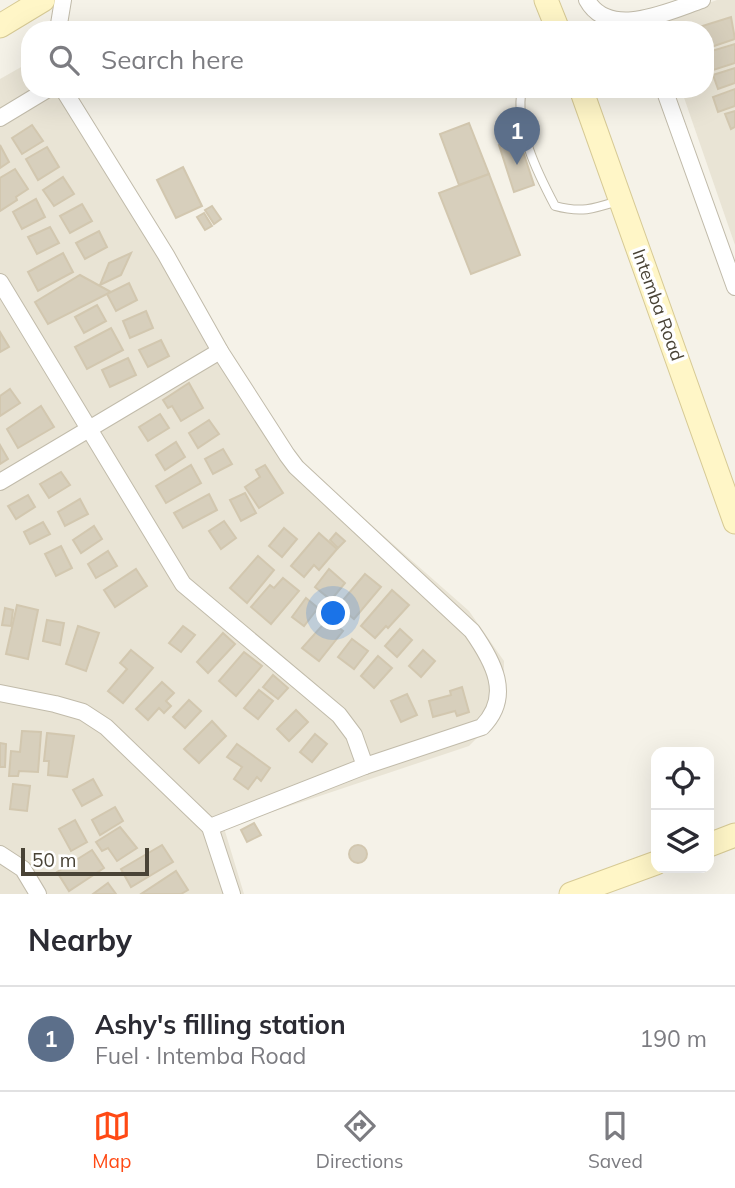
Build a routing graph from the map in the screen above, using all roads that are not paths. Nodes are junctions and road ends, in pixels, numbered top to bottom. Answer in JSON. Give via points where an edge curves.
{"nodes":[{"id":1,"x":43,"y":0,"type":"edge"},
{"id":2,"x":63,"y":0,"type":"edge"},
{"id":3,"x":546,"y":0,"type":"edge"},
{"id":4,"x":587,"y":0,"type":"edge"},
{"id":5,"x":702,"y":0,"type":"edge"},
{"id":6,"x":60,"y":21,"type":"edge"},
{"id":7,"x":554,"y":21,"type":"edge"},
{"id":8,"x":622,"y":21,"type":"edge"},
{"id":9,"x":651,"y":21,"type":"edge"},
{"id":10,"x":0,"y":26,"type":"edge"},
{"id":11,"x":33,"y":98,"type":"edge"},
{"id":12,"x":69,"y":98,"type":"edge"},
{"id":13,"x":520,"y":98,"type":"edge"},
{"id":14,"x":584,"y":98,"type":"edge"},
{"id":15,"x":667,"y":98,"type":"edge"},
{"id":16,"x":0,"y":118,"type":"edge"},
{"id":17,"x":620,"y":201,"type":"junction"},
{"id":18,"x":0,"y":282,"type":"edge"},
{"id":19,"x":735,"y":287,"type":"edge"},
{"id":20,"x":220,"y":351,"type":"junction"},
{"id":21,"x":90,"y":430,"type":"junction"},
{"id":22,"x":0,"y":482,"type":"edge"},
{"id":23,"x":735,"y":522,"type":"edge"},
{"id":24,"x":0,"y":693,"type":"edge"},
{"id":25,"x":365,"y":766,"type":"junction"},
{"id":26,"x":210,"y":827,"type":"junction"},
{"id":27,"x":735,"y":835,"type":"edge"},
{"id":28,"x":714,"y":843,"type":"edge"},
{"id":29,"x":0,"y":854,"type":"edge"},
{"id":30,"x":651,"y":865,"type":"edge"},
{"id":31,"x":38,"y":894,"type":"edge"},
{"id":32,"x":232,"y":894,"type":"edge"},
{"id":33,"x":571,"y":894,"type":"edge"}],
"edges":[{"from":1,"to":10,"type":"street"},
{"from":2,"to":6,"type":"street"},
{"from":3,"to":7,"type":"street"},
{"from":4,"to":8,"type":"street","via":[[603,17]]},
{"from":5,"to":9,"type":"street"},
{"from":11,"to":16,"type":"street"},
{"from":12,"to":20,"type":"street"},
{"from":13,"to":17,"type":"lane","via":[[522,128],[555,206],[589,210]]},
{"from":14,"to":17,"type":"street","name":"Intemba Road"},
{"from":15,"to":19,"type":"street"},
{"from":17,"to":23,"type":"street","name":"Intemba Road"},
{"from":18,"to":21,"type":"street"},
{"from":20,"to":21,"type":"street"},
{"from":20,"to":25,"type":"street","via":[[296,467],[472,631],[496,671],[496,703],[492,717],[482,727]]},
{"from":21,"to":22,"type":"street"},
{"from":21,"to":25,"type":"street","via":[[183,584],[339,715],[354,735]]},
{"from":24,"to":26,"type":"street","via":[[83,712],[106,727]]},
{"from":25,"to":26,"type":"street"},
{"from":26,"to":32,"type":"street"},
{"from":27,"to":28,"type":"street"},
{"from":29,"to":31,"type":"street","via":[[23,869]]},
{"from":30,"to":33,"type":"street"}]}
